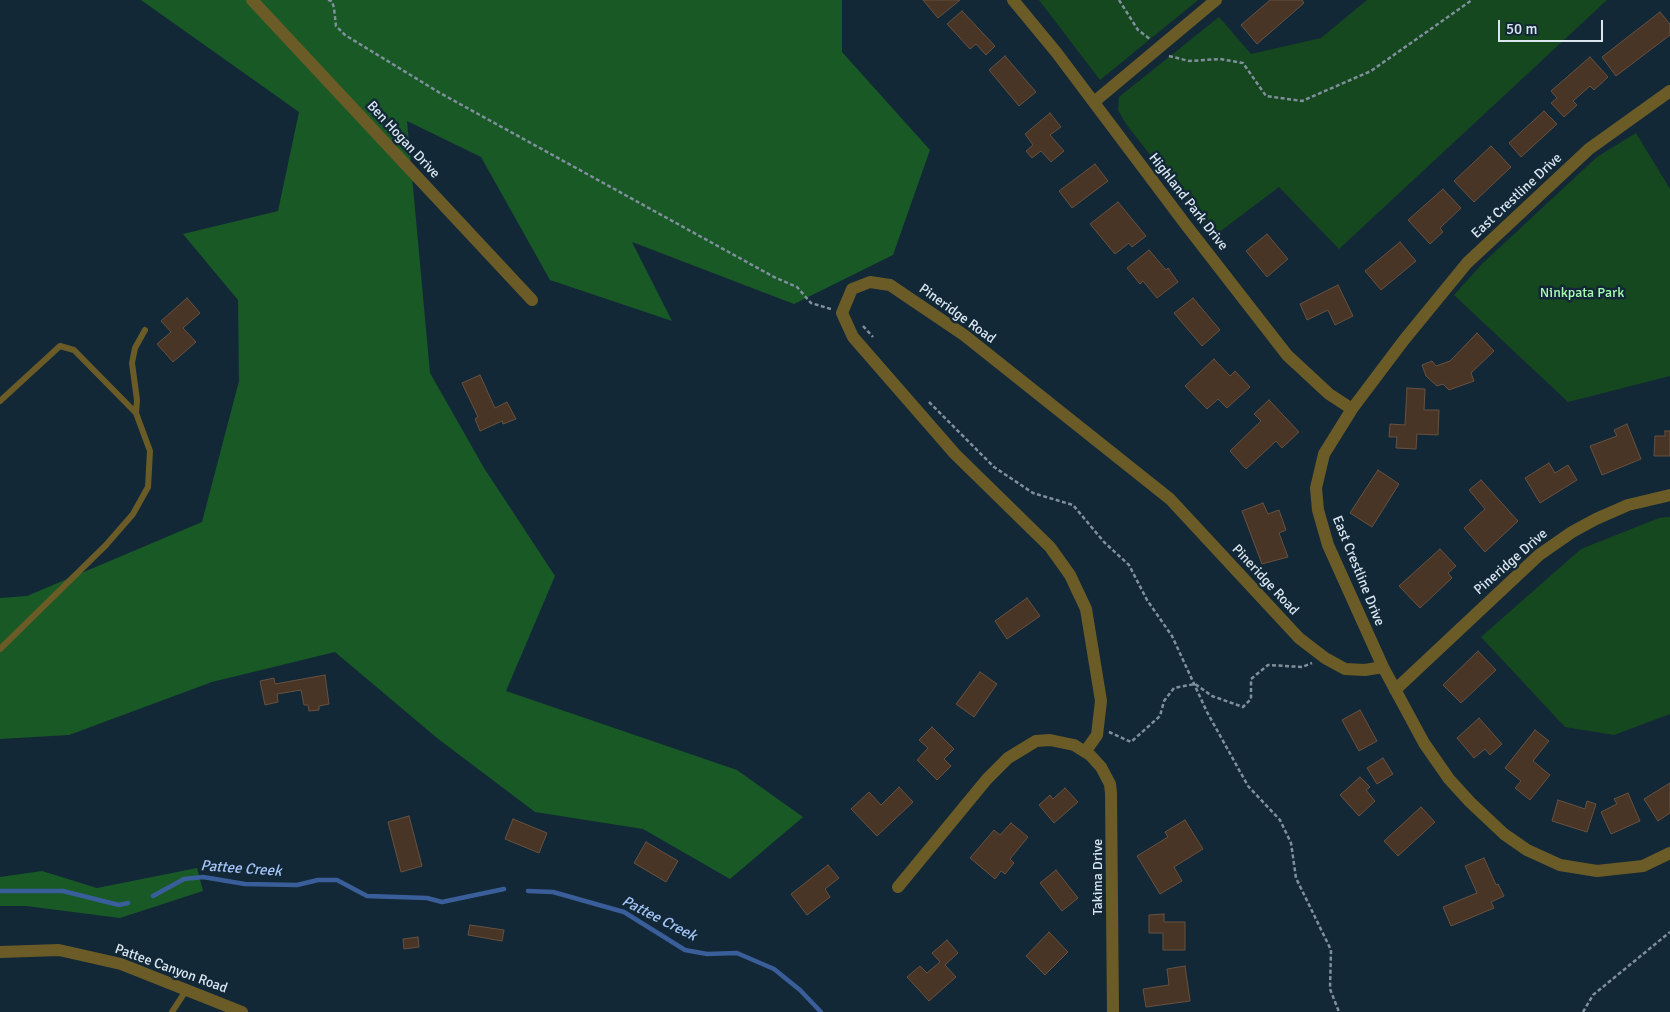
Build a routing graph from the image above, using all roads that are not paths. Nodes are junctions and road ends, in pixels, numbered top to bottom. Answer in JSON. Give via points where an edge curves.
{"nodes":[{"id":1,"x":252,"y":0,"type":"edge"},
{"id":2,"x":1013,"y":0,"type":"edge"},
{"id":3,"x":1216,"y":0,"type":"edge"},
{"id":4,"x":1670,"y":91,"type":"edge"},
{"id":5,"x":1094,"y":102,"type":"junction"},
{"id":6,"x":532,"y":300,"type":"dead end"},
{"id":7,"x":145,"y":330,"type":"dead end"},
{"id":8,"x":0,"y":401,"type":"edge"},
{"id":9,"x":1352,"y":409,"type":"junction"},
{"id":10,"x":136,"y":413,"type":"junction"},
{"id":11,"x":1670,"y":495,"type":"edge"},
{"id":12,"x":0,"y":649,"type":"edge"},
{"id":13,"x":1383,"y":667,"type":"junction"},
{"id":14,"x":1395,"y":690,"type":"junction"},
{"id":15,"x":1085,"y":752,"type":"junction"},
{"id":16,"x":1670,"y":853,"type":"edge"},
{"id":17,"x":898,"y":887,"type":"dead end"},
{"id":18,"x":0,"y":952,"type":"edge"},
{"id":19,"x":187,"y":989,"type":"junction"},
{"id":20,"x":172,"y":1012,"type":"edge"},
{"id":21,"x":242,"y":1012,"type":"edge"},
{"id":22,"x":1113,"y":1012,"type":"edge"}],
"edges":[{"from":1,"to":6,"type":"street","name":"Ben Hogan Drive"},
{"from":2,"to":5,"type":"street","name":"Highland Park Drive"},
{"from":3,"to":5,"type":"street"},
{"from":4,"to":9,"type":"street","name":"East Crestline Drive","via":[[1589,149],[1467,263]]},
{"from":5,"to":9,"type":"street","name":"Highland Park Drive","via":[[1288,355],[1328,394]]},
{"from":7,"to":10,"type":"lane","via":[[135,348],[132,363]]},
{"from":8,"to":10,"type":"lane","via":[[60,346],[74,350]]},
{"from":9,"to":13,"type":"street","name":"East Crestline Drive","via":[[1324,454],[1316,488],[1318,510],[1328,545]]},
{"from":10,"to":12,"type":"lane","via":[[150,451],[148,487],[133,514],[106,546]]},
{"from":11,"to":14,"type":"street","name":"Pineridge Drive","via":[[1628,505],[1596,519],[1539,555]]},
{"from":13,"to":14,"type":"street","name":"East Crestline Drive"},
{"from":13,"to":15,"type":"street","name":"Pineridge Road","via":[[1346,669],[1298,638],[1170,499],[964,335],[890,285],[870,282],[852,289],[842,313],[853,337],[955,454],[1050,547],[1070,574],[1086,610],[1101,701],[1097,735]]},
{"from":14,"to":16,"type":"street","name":"East Crestline Drive","via":[[1424,743],[1449,779],[1504,834],[1527,850],[1560,865],[1597,871],[1643,866]]},
{"from":15,"to":17,"type":"street","name":"Takima Drive","via":[[1068,742],[1050,740],[1030,743],[1017,751],[987,779]]},
{"from":15,"to":22,"type":"street","name":"Takima Drive","via":[[1101,767],[1111,793]]},
{"from":18,"to":19,"type":"street","name":"Pattee Canyon Road","via":[[59,950],[121,964]]},
{"from":19,"to":20,"type":"lane"},
{"from":19,"to":21,"type":"street","name":"Pattee Canyon Road"}]}
